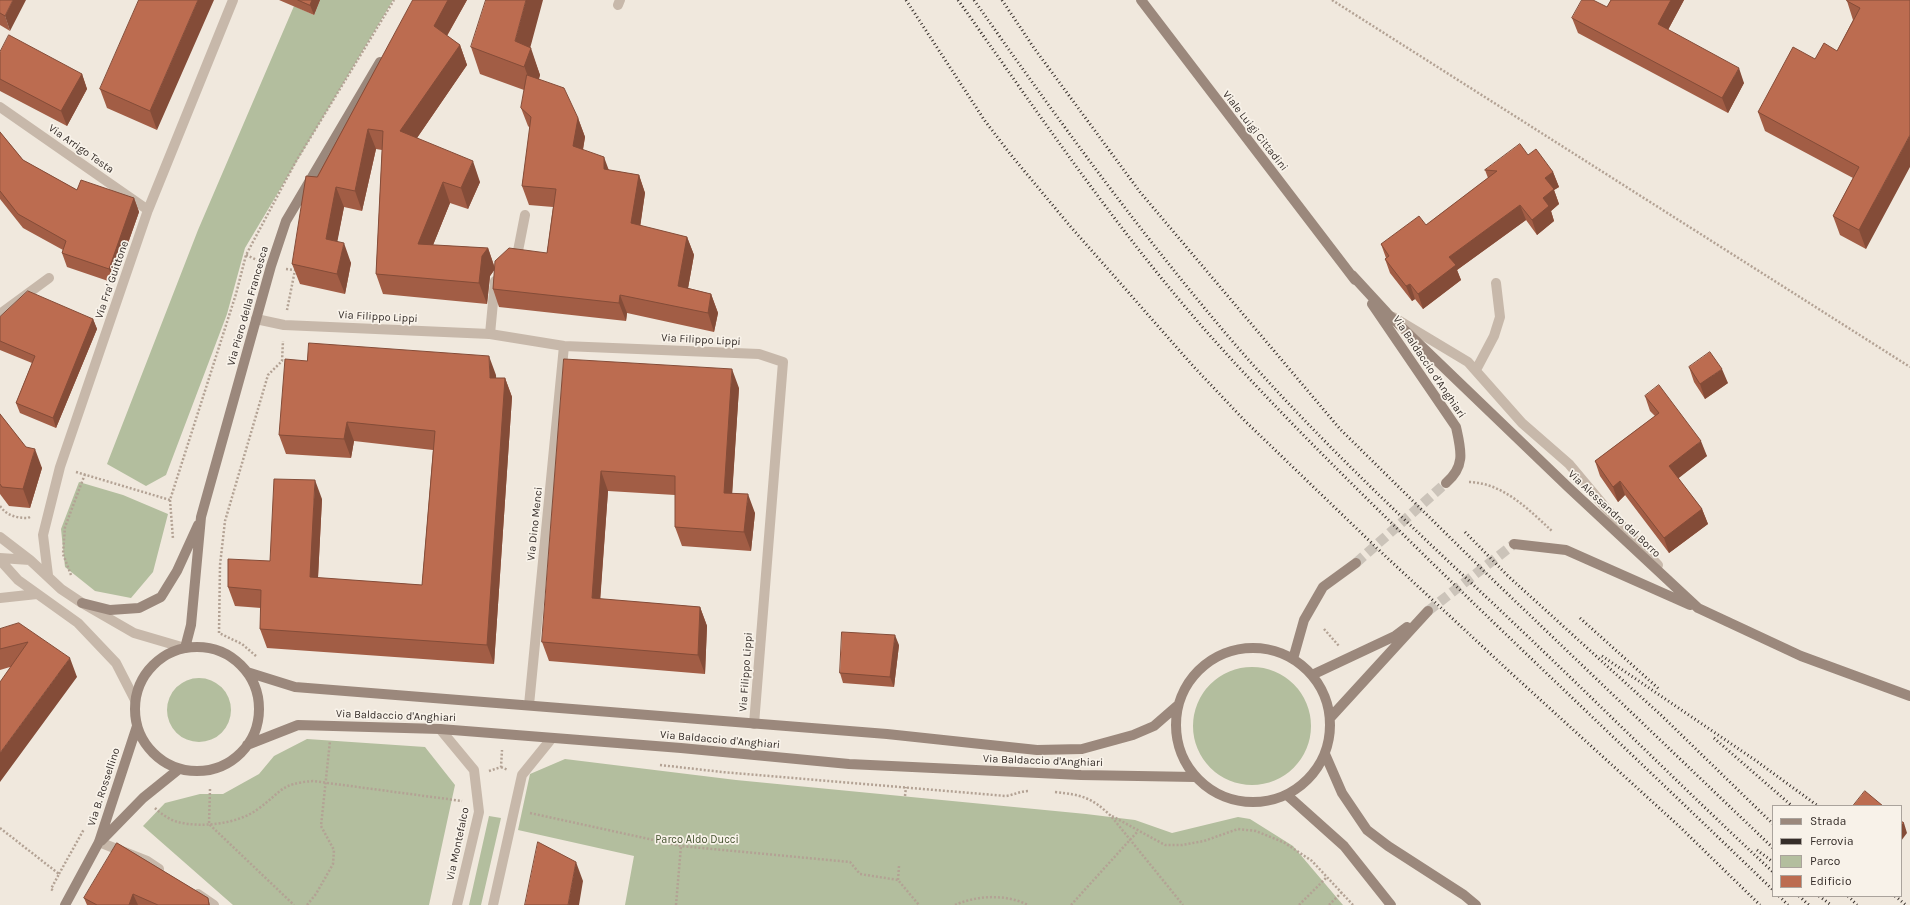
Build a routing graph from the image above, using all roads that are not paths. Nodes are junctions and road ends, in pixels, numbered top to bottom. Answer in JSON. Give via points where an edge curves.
{"nodes":[{"id":1,"x":233,"y":0,"type":"edge"},
{"id":2,"x":1141,"y":0,"type":"edge"},
{"id":3,"x":385,"y":54,"type":"edge"},
{"id":4,"x":0,"y":107,"type":"edge"},
{"id":5,"x":148,"y":210,"type":"junction"},
{"id":6,"x":525,"y":215,"type":"dead end"},
{"id":7,"x":1352,"y":275,"type":"junction"},
{"id":8,"x":49,"y":278,"type":"dead end"},
{"id":9,"x":1496,"y":283,"type":"dead end"},
{"id":10,"x":1387,"y":313,"type":"junction"},
{"id":11,"x":0,"y":314,"type":"edge"},
{"id":12,"x":256,"y":319,"type":"junction"},
{"id":13,"x":490,"y":334,"type":"junction"},
{"id":14,"x":564,"y":346,"type":"junction"},
{"id":15,"x":1476,"y":370,"type":"junction"},
{"id":16,"x":1449,"y":481,"type":"tunnel mouth"},
{"id":17,"x":201,"y":517,"type":"junction"},
{"id":18,"x":0,"y":537,"type":"edge"},
{"id":19,"x":1514,"y":544,"type":"tunnel mouth"},
{"id":20,"x":0,"y":559,"type":"edge"},
{"id":21,"x":30,"y":560,"type":"junction"},
{"id":22,"x":1356,"y":563,"type":"tunnel mouth"},
{"id":23,"x":48,"y":575,"type":"junction"},
{"id":24,"x":37,"y":594,"type":"junction"},
{"id":25,"x":0,"y":598,"type":"edge"},
{"id":26,"x":82,"y":603,"type":"junction"},
{"id":27,"x":1698,"y":608,"type":"junction"},
{"id":28,"x":185,"y":648,"type":"junction"},
{"id":29,"x":1293,"y":659,"type":"junction"},
{"id":30,"x":246,"y":672,"type":"junction"},
{"id":31,"x":1312,"y":675,"type":"junction"},
{"id":32,"x":1910,"y":696,"type":"edge"},
{"id":33,"x":135,"y":700,"type":"junction"},
{"id":34,"x":529,"y":705,"type":"junction"},
{"id":35,"x":1177,"y":706,"type":"junction"},
{"id":36,"x":1330,"y":718,"type":"junction"},
{"id":37,"x":754,"y":724,"type":"junction"},
{"id":38,"x":137,"y":726,"type":"junction"},
{"id":39,"x":440,"y":729,"type":"junction"},
{"id":40,"x":552,"y":738,"type":"junction"},
{"id":41,"x":247,"y":745,"type":"junction"},
{"id":42,"x":1325,"y":754,"type":"junction"},
{"id":43,"x":179,"y":769,"type":"junction"},
{"id":44,"x":1195,"y":777,"type":"junction"},
{"id":45,"x":1287,"y":795,"type":"junction"},
{"id":46,"x":99,"y":842,"type":"junction"},
{"id":47,"x":167,"y":874,"type":"edge"},
{"id":48,"x":187,"y":888,"type":"edge"},
{"id":49,"x":66,"y":902,"type":"edge"},
{"id":50,"x":214,"y":905,"type":"edge"},
{"id":51,"x":456,"y":905,"type":"edge"},
{"id":52,"x":493,"y":905,"type":"edge"},
{"id":53,"x":1391,"y":905,"type":"edge"},
{"id":54,"x":1476,"y":905,"type":"edge"}],
"edges":[{"from":1,"to":5,"type":"street","name":"Via Fra' Guittone"},
{"from":2,"to":7,"type":"main road","name":"Viale Luigi Cittadini"},
{"from":3,"to":12,"type":"main road","name":"Via Piero della Francesca","via":[[286,221]]},
{"from":4,"to":5,"type":"street","name":"Via Arrigo Testa"},
{"from":5,"to":23,"type":"street","name":"Via Fra' Guittone","via":[[60,467],[43,535]]},
{"from":6,"to":13,"type":"street","via":[[517,256],[496,277]]},
{"from":7,"to":10,"type":"main road","name":"Via Alessandro dal Borro"},
{"from":7,"to":16,"type":"main road","name":"Via Baldaccio d'Anghiari","via":[[1456,426],[1461,450],[1459,470]]},
{"from":8,"to":11,"type":"street"},
{"from":9,"to":15,"type":"street","via":[[1500,317],[1494,336]]},
{"from":10,"to":15,"type":"street","via":[[1468,362]]},
{"from":10,"to":27,"type":"main road","name":"Via Alessandro dal Borro"},
{"from":12,"to":13,"type":"street","name":"Via Filippo Lippi","via":[[284,325]]},
{"from":12,"to":17,"type":"main road","name":"Via Piero della Francesca"},
{"from":13,"to":14,"type":"street","name":"Via Filippo Lippi"},
{"from":14,"to":34,"type":"street","name":"Via Dino Menci"},
{"from":14,"to":37,"type":"street","name":"Via Filippo Lippi","via":[[759,354],[783,362]]},
{"from":15,"to":27,"type":"street","via":[[1522,423],[1569,464],[1604,508]]},
{"from":17,"to":26,"type":"main road","via":[[177,570],[161,597],[139,608],[110,610]]},
{"from":17,"to":28,"type":"main road","name":"Via Piero della Francesca","via":[[191,625]]},
{"from":18,"to":21,"type":"street"},
{"from":19,"to":27,"type":"main road","via":[[1566,550]]},
{"from":20,"to":21,"type":"street"},
{"from":20,"to":24,"type":"street","via":[[18,580]]},
{"from":21,"to":23,"type":"street"},
{"from":22,"to":29,"type":"main road","via":[[1323,588],[1304,620]]},
{"from":23,"to":26,"type":"street","via":[[61,589]]},
{"from":24,"to":25,"type":"street"},
{"from":24,"to":33,"type":"street","via":[[78,623],[116,663]]},
{"from":26,"to":28,"type":"street","via":[[134,633]]},
{"from":27,"to":32,"type":"main road","name":"Via Alessandro dal Borro","via":[[1801,656]]},
{"from":28,"to":30,"type":"main road","via":[[202,647],[219,651],[234,660]]},
{"from":28,"to":33,"type":"main road","via":[[167,654],[152,666],[141,681]]},
{"from":29,"to":31,"type":"main road"},
{"from":29,"to":35,"type":"main road","via":[[1263,648],[1231,651],[1216,657],[1202,666],[1191,678]]},
{"from":30,"to":34,"type":"main road","name":"Via Baldaccio d'Anghiari","via":[[295,687]]},
{"from":30,"to":41,"type":"main road","via":[[256,689],[259,708],[256,728]]},
{"from":31,"to":36,"type":"main road","via":[[1324,695]]},
{"from":31,"to":36,"type":"main road","via":[[1395,636],[1428,611]]},
{"from":33,"to":38,"type":"main road"},
{"from":34,"to":37,"type":"main road","name":"Via Baldaccio d'Anghiari"},
{"from":35,"to":37,"type":"main road","name":"Via Baldaccio d'Anghiari","via":[[1154,726],[1134,735],[1082,748],[1037,750]]},
{"from":35,"to":44,"type":"main road","via":[[1177,744],[1181,756]]},
{"from":36,"to":42,"type":"main road"},
{"from":38,"to":43,"type":"main road","via":[[146,745],[160,760]]},
{"from":38,"to":46,"type":"main road","name":"Via B. Rossellino"},
{"from":39,"to":40,"type":"main road","name":"Via Baldaccio d'Anghiari"},
{"from":39,"to":41,"type":"main road","name":"Via Baldaccio d'Anghiari","via":[[298,725]]},
{"from":39,"to":51,"type":"street","name":"Via Montefalco","via":[[474,770],[478,808]]},
{"from":40,"to":44,"type":"main road","name":"Via Baldaccio d'Anghiari","via":[[849,764],[1082,776]]},
{"from":40,"to":52,"type":"street","via":[[522,775]]},
{"from":41,"to":43,"type":"main road","via":[[234,759],[217,768],[198,771]]},
{"from":42,"to":45,"type":"main road","via":[[1307,780]]},
{"from":42,"to":54,"type":"main road","via":[[1342,793],[1366,830]]},
{"from":43,"to":46,"type":"main road","name":"Via B. Rossellino","via":[[143,798]]},
{"from":44,"to":45,"type":"main road","via":[[1215,792],[1238,801],[1263,802]]},
{"from":45,"to":53,"type":"main road","via":[[1344,846]]},
{"from":46,"to":47,"type":"street","via":[[147,861]]},
{"from":46,"to":49,"type":"main road"},
{"from":48,"to":50,"type":"street"}]}
